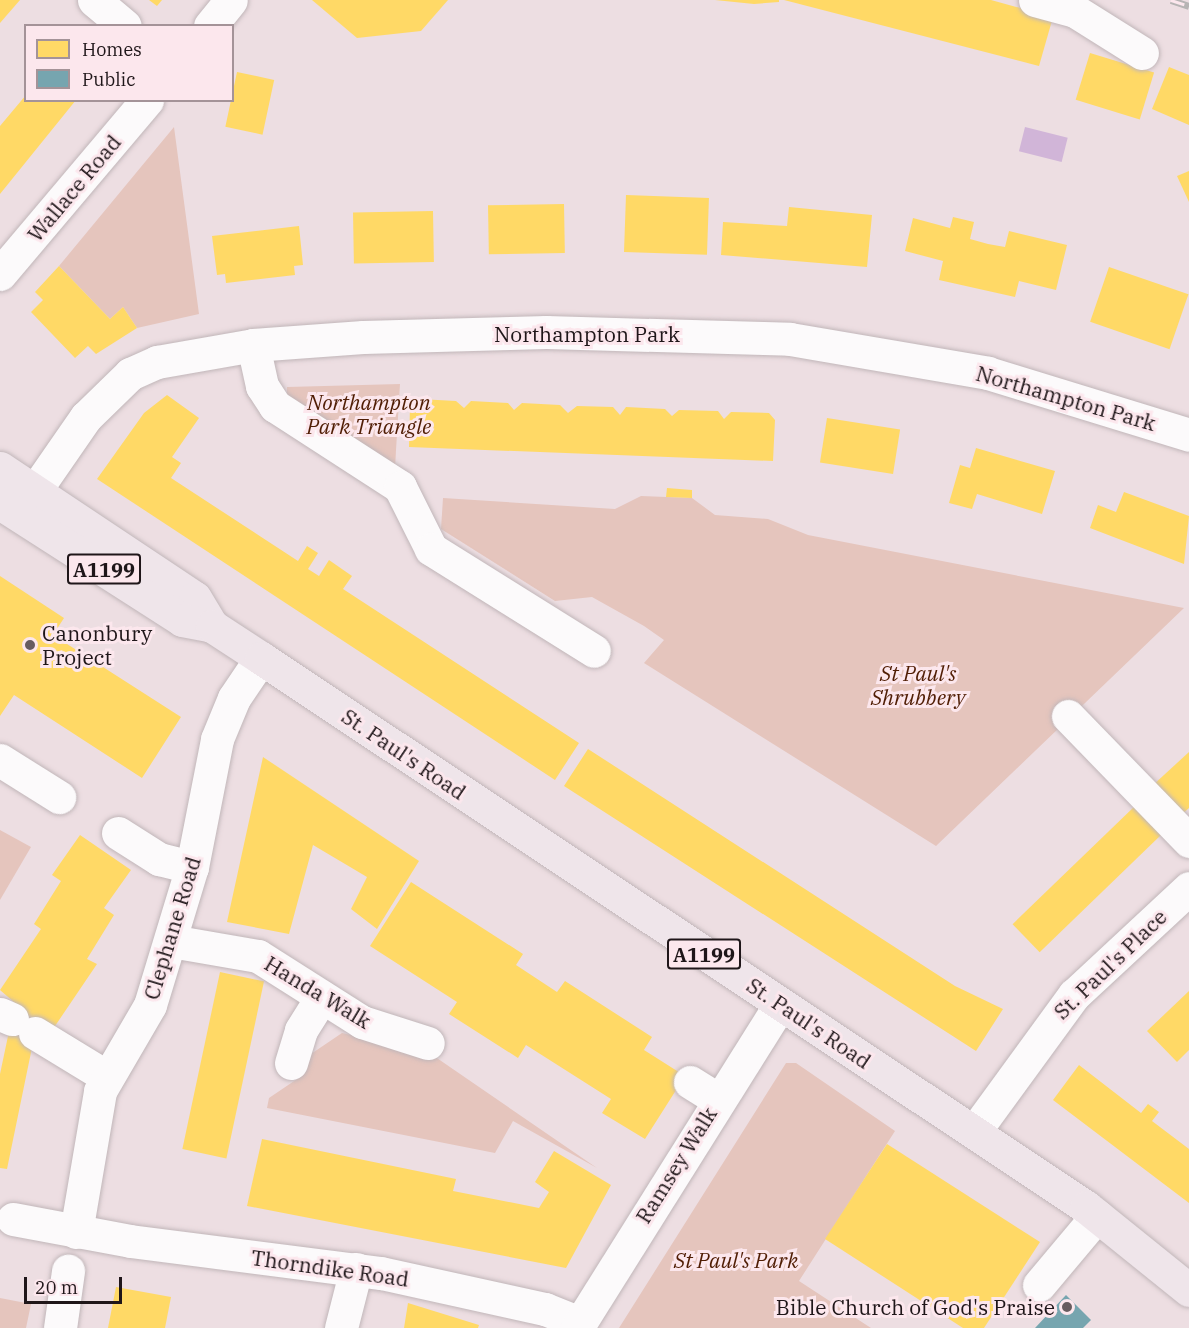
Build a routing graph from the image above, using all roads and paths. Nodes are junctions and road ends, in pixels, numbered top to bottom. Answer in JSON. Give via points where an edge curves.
{"nodes":[{"id":1,"x":94,"y":0,"type":"edge"},
{"id":2,"x":231,"y":0,"type":"edge"},
{"id":3,"x":1035,"y":0,"type":"edge"},
{"id":4,"x":122,"y":24,"type":"edge"},
{"id":5,"x":212,"y":24,"type":"edge"},
{"id":6,"x":1142,"y":53,"type":"dead end"},
{"id":7,"x":145,"y":102,"type":"edge"},
{"id":8,"x":0,"y":274,"type":"edge"},
{"id":9,"x":253,"y":345,"type":"junction"},
{"id":10,"x":1189,"y":435,"type":"edge"},
{"id":11,"x":0,"y":468,"type":"edge"},
{"id":12,"x":34,"y":492,"type":"junction"},
{"id":13,"x":0,"y":503,"type":"edge"},
{"id":14,"x":212,"y":626,"type":"junction"},
{"id":15,"x":594,"y":651,"type":"dead end"},
{"id":16,"x":261,"y":658,"type":"junction"},
{"id":17,"x":1068,"y":716,"type":"dead end"},
{"id":18,"x":0,"y":760,"type":"edge"},
{"id":19,"x":59,"y":797,"type":"dead end"},
{"id":20,"x":118,"y":833,"type":"dead end"},
{"id":21,"x":1189,"y":841,"type":"edge"},
{"id":22,"x":192,"y":867,"type":"junction"},
{"id":23,"x":1189,"y":888,"type":"edge"},
{"id":24,"x":171,"y":941,"type":"junction"},
{"id":25,"x":322,"y":997,"type":"junction"},
{"id":26,"x":780,"y":1004,"type":"junction"},
{"id":27,"x":16,"y":1022,"type":"edge"},
{"id":28,"x":428,"y":1043,"type":"dead end"},
{"id":29,"x":291,"y":1063,"type":"dead end"},
{"id":30,"x":107,"y":1077,"type":"junction"},
{"id":31,"x":690,"y":1082,"type":"dead end"},
{"id":32,"x":717,"y":1100,"type":"junction"},
{"id":33,"x":974,"y":1132,"type":"junction"},
{"id":34,"x":1097,"y":1216,"type":"junction"},
{"id":35,"x":13,"y":1219,"type":"dead end"},
{"id":36,"x":76,"y":1232,"type":"junction"},
{"id":37,"x":356,"y":1269,"type":"junction"},
{"id":38,"x":68,"y":1271,"type":"dead end"},
{"id":39,"x":1039,"y":1285,"type":"dead end"},
{"id":40,"x":1189,"y":1290,"type":"edge"},
{"id":41,"x":578,"y":1325,"type":"edge"},
{"id":42,"x":60,"y":1328,"type":"edge"},
{"id":43,"x":341,"y":1328,"type":"edge"}],
"edges":[{"from":1,"to":4,"type":"street"},
{"from":2,"to":5,"type":"street"},
{"from":3,"to":6,"type":"street","via":[[1076,11]]},
{"from":7,"to":8,"type":"street","name":"Wallace Road"},
{"from":9,"to":10,"type":"street","name":"Northampton Park","via":[[546,332],[790,339],[988,373]]},
{"from":9,"to":12,"type":"street","name":"Northampton Park","via":[[157,362],[130,374],[95,406]]},
{"from":9,"to":15,"type":"street","via":[[262,386],[275,406],[400,488],[431,549]]},
{"from":11,"to":12,"type":"main road","name":"St. Paul's Road","number":"A1199"},
{"from":12,"to":14,"type":"main road","name":"St. Paul's Road","number":"A1199","via":[[195,598]]},
{"from":13,"to":14,"type":"main road","name":"St. Paul's Road","number":"A1199","via":[[182,620]]},
{"from":14,"to":16,"type":"main road","name":"St. Paul's Road","number":"A1199"},
{"from":16,"to":22,"type":"street","name":"Clephane Road","via":[[234,698],[217,739]]},
{"from":16,"to":26,"type":"main road","name":"St. Paul's Road","number":"A1199"},
{"from":17,"to":21,"type":"street"},
{"from":18,"to":19,"type":"street"},
{"from":20,"to":22,"type":"street","via":[[159,859]]},
{"from":22,"to":24,"type":"street","name":"Clephane Road"},
{"from":23,"to":33,"type":"street","name":"St. Paul's Place","via":[[1074,995]]},
{"from":24,"to":25,"type":"street","name":"Handa Walk","via":[[258,956]]},
{"from":24,"to":30,"type":"street","name":"Clephane Road","via":[[150,1005]]},
{"from":25,"to":28,"type":"street","name":"Handa Walk","via":[[362,1022]]},
{"from":25,"to":29,"type":"street","via":[[301,1030]]},
{"from":26,"to":32,"type":"street","name":"Ramsey Walk"},
{"from":26,"to":33,"type":"main road","name":"St. Paul's Road","number":"A1199"},
{"from":27,"to":30,"type":"street"},
{"from":30,"to":36,"type":"street","name":"Clephane Road","via":[[92,1119]]},
{"from":31,"to":32,"type":"street"},
{"from":32,"to":41,"type":"street","name":"Ramsey Walk"},
{"from":33,"to":34,"type":"main road","name":"St. Paul's Road","number":"A1199"},
{"from":34,"to":39,"type":"street"},
{"from":34,"to":40,"type":"main road","name":"St. Paul's Road","number":"A1199"},
{"from":35,"to":36,"type":"street","name":"Thorndike Road"},
{"from":36,"to":37,"type":"street","name":"Thorndike Road"},
{"from":37,"to":41,"type":"street","name":"Thorndike Road","via":[[545,1309]]},
{"from":37,"to":43,"type":"street"},
{"from":38,"to":42,"type":"street"}]}
